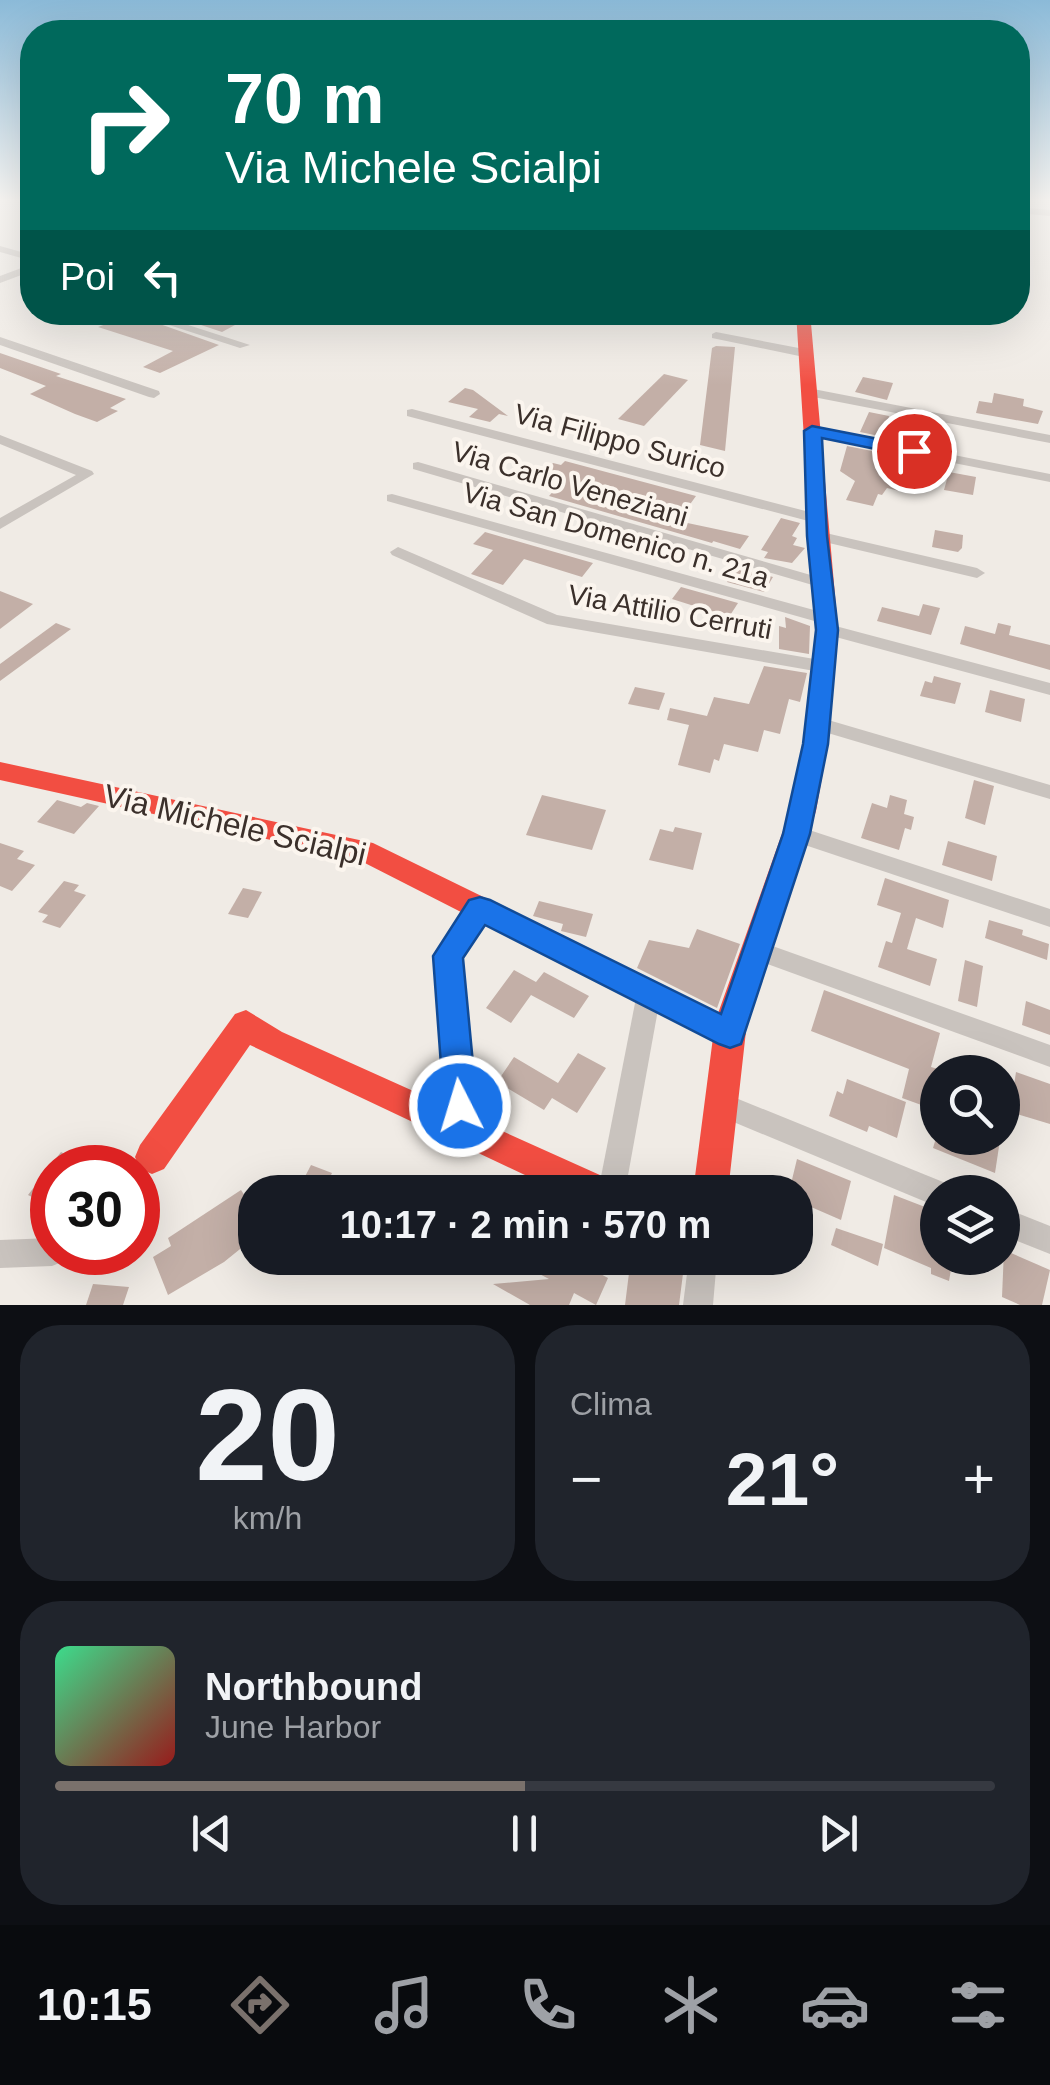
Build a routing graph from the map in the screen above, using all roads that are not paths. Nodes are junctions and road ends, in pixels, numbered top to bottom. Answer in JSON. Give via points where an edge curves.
{"nodes":[{"id":1,"x":177,"y":325,"type":"edge"},
{"id":2,"x":803,"y":325,"type":"edge"},
{"id":3,"x":716,"y":336,"type":"dead end"},
{"id":4,"x":0,"y":341,"type":"edge"},
{"id":5,"x":244,"y":345,"type":"dead end"},
{"id":6,"x":804,"y":353,"type":"junction"},
{"id":7,"x":808,"y":392,"type":"junction"},
{"id":8,"x":154,"y":394,"type":"dead end"},
{"id":9,"x":412,"y":413,"type":"dead end"},
{"id":10,"x":812,"y":431,"type":"junction"},
{"id":11,"x":0,"y":439,"type":"edge"},
{"id":12,"x":1050,"y":439,"type":"edge"},
{"id":13,"x":418,"y":466,"type":"dead end"},
{"id":14,"x":1050,"y":478,"type":"edge"},
{"id":15,"x":392,"y":498,"type":"dead end"},
{"id":16,"x":530,"y":507,"type":"dead end"},
{"id":17,"x":0,"y":524,"type":"edge"},
{"id":18,"x":817,"y":527,"type":"junction"},
{"id":19,"x":398,"y":552,"type":"dead end"},
{"id":20,"x":977,"y":574,"type":"dead end"},
{"id":21,"x":822,"y":588,"type":"junction"},
{"id":22,"x":826,"y":624,"type":"junction"},
{"id":23,"x":826,"y":667,"type":"junction"},
{"id":24,"x":1050,"y":689,"type":"edge"},
{"id":25,"x":818,"y":723,"type":"junction"},
{"id":26,"x":0,"y":771,"type":"edge"},
{"id":27,"x":1050,"y":792,"type":"edge"},
{"id":28,"x":797,"y":834,"type":"junction"},
{"id":29,"x":480,"y":908,"type":"junction"},
{"id":30,"x":1050,"y":918,"type":"edge"},
{"id":31,"x":756,"y":950,"type":"junction"},
{"id":32,"x":649,"y":993,"type":"junction"},
{"id":33,"x":730,"y":1034,"type":"junction"},
{"id":34,"x":1050,"y":1056,"type":"edge"},
{"id":35,"x":721,"y":1104,"type":"junction"},
{"id":36,"x":462,"y":1128,"type":"junction"},
{"id":37,"x":160,"y":1146,"type":"edge"},
{"id":38,"x":563,"y":1175,"type":"edge"},
{"id":39,"x":613,"y":1175,"type":"edge"},
{"id":40,"x":712,"y":1175,"type":"edge"},
{"id":41,"x":920,"y":1187,"type":"edge"},
{"id":42,"x":1020,"y":1228,"type":"edge"},
{"id":43,"x":1050,"y":1240,"type":"edge"},
{"id":44,"x":30,"y":1253,"type":"edge"},
{"id":45,"x":0,"y":1254,"type":"edge"},
{"id":46,"x":701,"y":1275,"type":"edge"},
{"id":47,"x":698,"y":1305,"type":"edge"}],
"edges":[{"from":1,"to":5,"type":"street"},
{"from":2,"to":6,"type":"street"},
{"from":3,"to":6,"type":"street"},
{"from":4,"to":8,"type":"street"},
{"from":6,"to":7,"type":"street"},
{"from":7,"to":10,"type":"street"},
{"from":7,"to":12,"type":"street"},
{"from":9,"to":18,"type":"street","name":"Via Filippo Surico"},
{"from":10,"to":14,"type":"street"},
{"from":10,"to":18,"type":"street"},
{"from":11,"to":17,"type":"street","via":[[86,474]]},
{"from":13,"to":21,"type":"street","name":"Via Carlo Veneziani"},
{"from":15,"to":22,"type":"street","name":"Via San Domenico n. 21a"},
{"from":16,"to":21,"type":"street"},
{"from":18,"to":20,"type":"street","name":"Via Filippo Surico"},
{"from":18,"to":21,"type":"street"},
{"from":19,"to":23,"type":"street","name":"Via Attilio Cerruti","via":[[552,620]]},
{"from":21,"to":22,"type":"street"},
{"from":22,"to":23,"type":"street"},
{"from":22,"to":24,"type":"street","name":"Via San Domenico n. 21a"},
{"from":23,"to":25,"type":"street"},
{"from":25,"to":27,"type":"street"},
{"from":25,"to":28,"type":"street"},
{"from":26,"to":29,"type":"street","name":"Via Michele Scialpi","via":[[363,850]]},
{"from":28,"to":30,"type":"street"},
{"from":28,"to":31,"type":"street"},
{"from":29,"to":32,"type":"street","name":"Via Michele Scialpi"},
{"from":29,"to":36,"type":"street","via":[[448,956]]},
{"from":31,"to":33,"type":"street"},
{"from":31,"to":34,"type":"street"},
{"from":32,"to":33,"type":"street","name":"Via Michele Scialpi"},
{"from":32,"to":39,"type":"street"},
{"from":33,"to":35,"type":"street"},
{"from":35,"to":40,"type":"street"},
{"from":35,"to":41,"type":"street"},
{"from":36,"to":37,"type":"street","via":[[271,1042],[246,1024]]},
{"from":36,"to":38,"type":"street"},
{"from":42,"to":43,"type":"street"},
{"from":44,"to":45,"type":"street"},
{"from":46,"to":47,"type":"street"}]}
